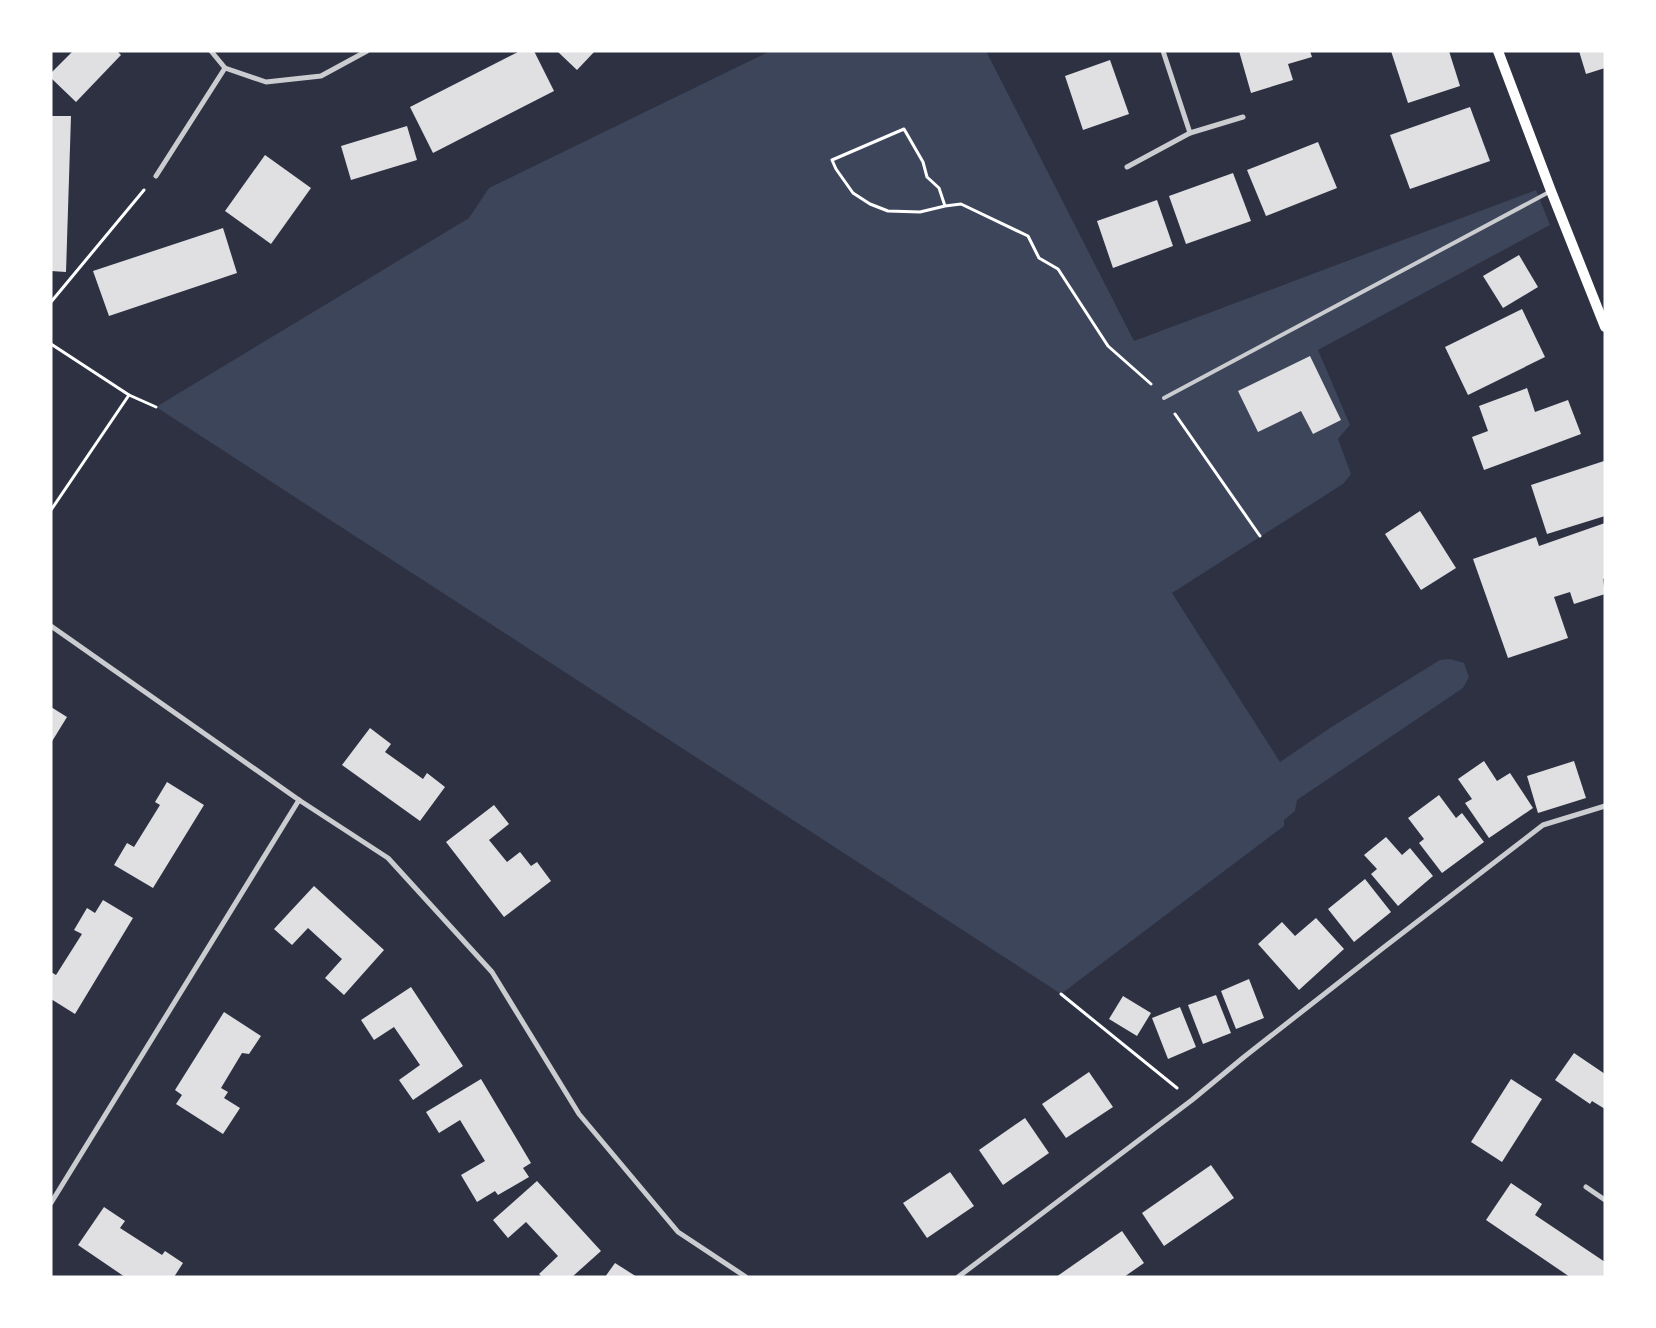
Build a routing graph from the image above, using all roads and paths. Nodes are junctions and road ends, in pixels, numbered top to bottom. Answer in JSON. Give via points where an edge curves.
{"nodes":[{"id":1,"x":211,"y":51,"type":"edge"},
{"id":2,"x":367,"y":51,"type":"edge"},
{"id":3,"x":1163,"y":51,"type":"edge"},
{"id":4,"x":1498,"y":51,"type":"edge"},
{"id":5,"x":226,"y":68,"type":"junction"},
{"id":6,"x":1244,"y":117,"type":"dead end"},
{"id":7,"x":1190,"y":133,"type":"junction"},
{"id":8,"x":1127,"y":167,"type":"dead end"},
{"id":9,"x":156,"y":176,"type":"joint"},
{"id":10,"x":1551,"y":191,"type":"junction"},
{"id":11,"x":945,"y":206,"type":"junction"},
{"id":12,"x":51,"y":302,"type":"edge"},
{"id":13,"x":1605,"y":327,"type":"edge"},
{"id":14,"x":51,"y":344,"type":"edge"},
{"id":15,"x":129,"y":395,"type":"junction"},
{"id":16,"x":1164,"y":398,"type":"junction"},
{"id":17,"x":156,"y":408,"type":"dead end"},
{"id":18,"x":51,"y":510,"type":"edge"},
{"id":19,"x":1260,"y":536,"type":"dead end"},
{"id":20,"x":51,"y":626,"type":"edge"},
{"id":21,"x":299,"y":800,"type":"junction"},
{"id":22,"x":1605,"y":806,"type":"edge"},
{"id":23,"x":1061,"y":994,"type":"dead end"},
{"id":24,"x":1192,"y":1100,"type":"junction"},
{"id":25,"x":1586,"y":1187,"type":"dead end"},
{"id":26,"x":1605,"y":1200,"type":"edge"},
{"id":27,"x":51,"y":1203,"type":"edge"},
{"id":28,"x":746,"y":1277,"type":"edge"},
{"id":29,"x":958,"y":1277,"type":"edge"}],
"edges":[{"from":1,"to":5,"type":"street"},
{"from":2,"to":5,"type":"street","via":[[321,76],[266,82]]},
{"from":3,"to":7,"type":"street"},
{"from":4,"to":10,"type":"main road"},
{"from":5,"to":9,"type":"street"},
{"from":6,"to":7,"type":"street"},
{"from":7,"to":8,"type":"street"},
{"from":9,"to":12,"type":"path"},
{"from":10,"to":13,"type":"main road"},
{"from":10,"to":16,"type":"lane"},
{"from":11,"to":11,"type":"path","via":[[920,212],[888,211],[870,204],[853,192],[832,160],[904,129],[928,177],[939,188]]},
{"from":11,"to":16,"type":"path","via":[[961,204],[1028,236],[1039,258],[1058,269],[1108,346],[1142,374]]},
{"from":14,"to":15,"type":"path"},
{"from":15,"to":17,"type":"path"},
{"from":15,"to":18,"type":"path"},
{"from":16,"to":19,"type":"path"},
{"from":20,"to":21,"type":"street"},
{"from":21,"to":27,"type":"street"},
{"from":21,"to":28,"type":"street","via":[[388,858],[492,972],[579,1114],[678,1232]]},
{"from":22,"to":24,"type":"street","via":[[1543,825]]},
{"from":23,"to":24,"type":"path"},
{"from":24,"to":29,"type":"street"},
{"from":25,"to":26,"type":"street"}]}
